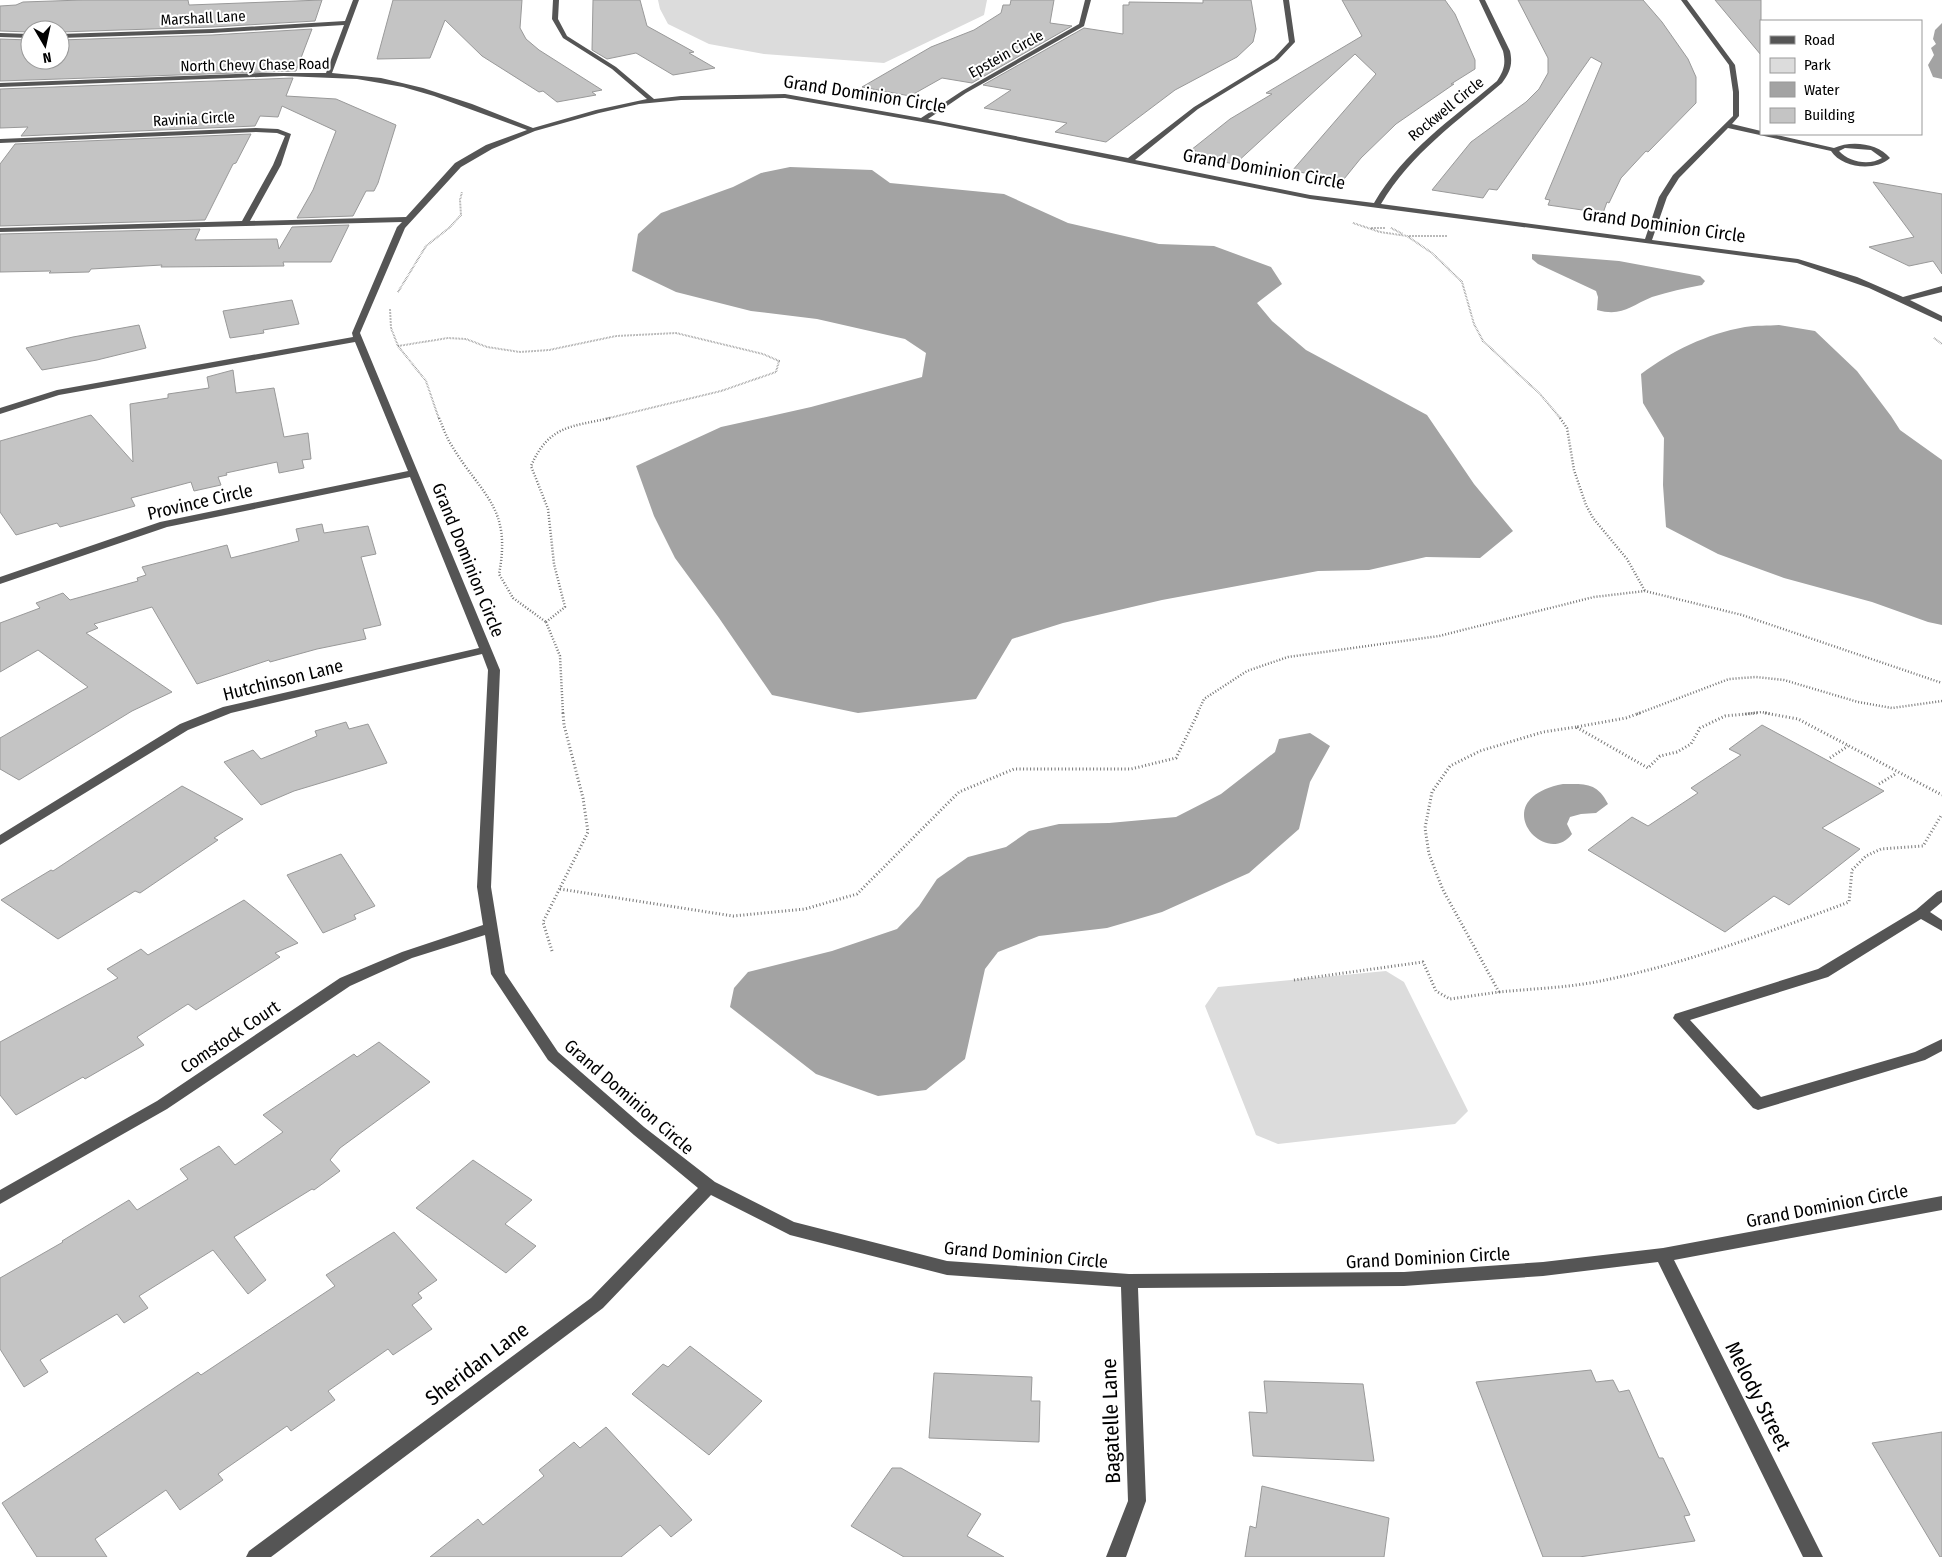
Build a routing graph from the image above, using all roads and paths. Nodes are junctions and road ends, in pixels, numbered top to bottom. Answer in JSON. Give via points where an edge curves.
{"nodes":[{"id":1,"x":356,"y":0,"type":"edge"},
{"id":2,"x":556,"y":0,"type":"edge"},
{"id":3,"x":1088,"y":0,"type":"edge"},
{"id":4,"x":1286,"y":0,"type":"edge"},
{"id":5,"x":1482,"y":0,"type":"edge"},
{"id":6,"x":1684,"y":0,"type":"edge"},
{"id":7,"x":348,"y":23,"type":"junction"},
{"id":8,"x":0,"y":35,"type":"edge"},
{"id":9,"x":20,"y":36,"type":"edge"},
{"id":10,"x":70,"y":36,"type":"edge"},
{"id":11,"x":328,"y":75,"type":"junction"},
{"id":12,"x":0,"y":85,"type":"edge"},
{"id":13,"x":653,"y":101,"type":"junction"},
{"id":14,"x":922,"y":120,"type":"junction"},
{"id":15,"x":1726,"y":125,"type":"junction"},
{"id":16,"x":533,"y":130,"type":"junction"},
{"id":17,"x":1760,"y":133,"type":"edge"},
{"id":18,"x":1771,"y":135,"type":"edge"},
{"id":19,"x":0,"y":141,"type":"edge"},
{"id":20,"x":1835,"y":150,"type":"junction"},
{"id":21,"x":1129,"y":161,"type":"junction"},
{"id":22,"x":462,"y":190,"type":"dead end"},
{"id":23,"x":1376,"y":206,"type":"junction"},
{"id":24,"x":409,"y":219,"type":"junction"},
{"id":25,"x":1346,"y":221,"type":"dead end"},
{"id":26,"x":245,"y":223,"type":"junction"},
{"id":27,"x":0,"y":230,"type":"edge"},
{"id":28,"x":1648,"y":241,"type":"junction"},
{"id":29,"x":1942,"y":289,"type":"edge"},
{"id":30,"x":396,"y":297,"type":"dead end"},
{"id":31,"x":1904,"y":299,"type":"junction"},
{"id":32,"x":393,"y":303,"type":"dead end"},
{"id":33,"x":1942,"y":319,"type":"edge"},
{"id":34,"x":358,"y":339,"type":"junction"},
{"id":35,"x":398,"y":346,"type":"junction"},
{"id":36,"x":0,"y":411,"type":"edge"},
{"id":37,"x":413,"y":473,"type":"junction"},
{"id":38,"x":0,"y":581,"type":"edge"},
{"id":39,"x":1646,"y":591,"type":"junction"},
{"id":40,"x":546,"y":622,"type":"junction"},
{"id":41,"x":485,"y":650,"type":"junction"},
{"id":42,"x":1942,"y":683,"type":"edge"},
{"id":43,"x":1942,"y":701,"type":"edge"},
{"id":44,"x":1576,"y":728,"type":"junction"},
{"id":45,"x":1848,"y":746,"type":"junction"},
{"id":46,"x":1830,"y":758,"type":"dead end"},
{"id":47,"x":1898,"y":773,"type":"junction"},
{"id":48,"x":1879,"y":784,"type":"dead end"},
{"id":49,"x":1942,"y":795,"type":"edge"},
{"id":50,"x":1942,"y":814,"type":"edge"},
{"id":51,"x":0,"y":840,"type":"edge"},
{"id":52,"x":560,"y":889,"type":"junction"},
{"id":53,"x":1942,"y":895,"type":"edge"},
{"id":54,"x":1921,"y":913,"type":"junction"},
{"id":55,"x":1942,"y":926,"type":"edge"},
{"id":56,"x":490,"y":928,"type":"junction"},
{"id":57,"x":552,"y":951,"type":"dead end"},
{"id":58,"x":1294,"y":980,"type":"dead end"},
{"id":59,"x":1499,"y":992,"type":"junction"},
{"id":60,"x":1942,"y":1044,"type":"edge"},
{"id":61,"x":709,"y":1188,"type":"junction"},
{"id":62,"x":0,"y":1198,"type":"edge"},
{"id":63,"x":1942,"y":1203,"type":"edge"},
{"id":64,"x":1663,"y":1255,"type":"junction"},
{"id":65,"x":1129,"y":1281,"type":"junction"},
{"id":66,"x":256,"y":1557,"type":"edge"},
{"id":67,"x":1116,"y":1557,"type":"edge"},
{"id":68,"x":1813,"y":1557,"type":"edge"}],
"edges":[{"from":1,"to":7,"type":"street"},
{"from":2,"to":13,"type":"street","via":[[555,19],[565,37],[614,68]]},
{"from":3,"to":14,"type":"street","name":"Epstein Circle","via":[[1082,25],[964,92]]},
{"from":4,"to":21,"type":"street","via":[[1292,42],[1276,59],[1196,108]]},
{"from":5,"to":23,"type":"street","name":"Rockwell Circle","via":[[1506,47],[1508,66],[1504,75],[1500,82],[1428,139],[1405,162]]},
{"from":6,"to":15,"type":"street","via":[[1732,65],[1736,116]]},
{"from":7,"to":10,"type":"street","name":"Marshall Lane"},
{"from":7,"to":11,"type":"street"},
{"from":8,"to":9,"type":"street"},
{"from":11,"to":12,"type":"street","name":"North Chevy Chase Road"},
{"from":11,"to":16,"type":"street","name":"North Chevy Chase Road","via":[[404,85],[477,107]]},
{"from":13,"to":14,"type":"street","name":"Grand Dominion Circle","via":[[786,96]]},
{"from":13,"to":16,"type":"street","name":"Grand Dominion Circle","via":[[598,111]]},
{"from":14,"to":21,"type":"street","name":"Grand Dominion Circle"},
{"from":15,"to":17,"type":"street"},
{"from":15,"to":28,"type":"street","via":[[1676,177],[1664,197]]},
{"from":16,"to":24,"type":"street","name":"Grand Dominion Circle","via":[[489,147],[458,165]]},
{"from":18,"to":20,"type":"street"},
{"from":19,"to":26,"type":"street","name":"Ravinia Circle","via":[[256,130],[289,135],[277,165]]},
{"from":20,"to":20,"type":"street","via":[[1841,158],[1856,162],[1880,163],[1886,158],[1876,150],[1860,146],[1844,146]]},
{"from":21,"to":23,"type":"street","name":"Grand Dominion Circle"},
{"from":22,"to":30,"type":"path","via":[[460,215],[426,246]]},
{"from":23,"to":28,"type":"street","name":"Grand Dominion Circle"},
{"from":24,"to":26,"type":"street"},
{"from":24,"to":34,"type":"street","name":"Grand Dominion Circle","via":[[401,227],[356,333]]},
{"from":25,"to":39,"type":"path","via":[[1380,232],[1407,236],[1432,253],[1462,282],[1482,341],[1540,394],[1567,428],[1574,470],[1586,505],[1627,559]]},
{"from":26,"to":27,"type":"street"},
{"from":28,"to":31,"type":"street","name":"Grand Dominion Circle","via":[[1798,261],[1840,273]]},
{"from":29,"to":31,"type":"street"},
{"from":31,"to":33,"type":"street","name":"Grand Dominion Circle"},
{"from":32,"to":35,"type":"path","via":[[389,320]]},
{"from":34,"to":36,"type":"street","via":[[58,393]]},
{"from":34,"to":37,"type":"street","name":"Grand Dominion Circle"},
{"from":35,"to":40,"type":"path","via":[[426,381],[451,445],[491,500],[501,526],[499,574],[512,598]]},
{"from":35,"to":40,"type":"path","via":[[448,338],[520,352],[549,350],[646,332],[676,333],[764,354],[778,361],[776,372],[760,379],[551,435],[537,451],[531,466],[548,509],[554,564],[565,607]]},
{"from":37,"to":38,"type":"street","name":"Province Circle","via":[[164,524]]},
{"from":37,"to":41,"type":"street","name":"Grand Dominion Circle"},
{"from":39,"to":42,"type":"path","via":[[1742,615]]},
{"from":39,"to":52,"type":"path","via":[[1594,597],[1439,636],[1288,658],[1247,671],[1204,699],[1176,758],[1131,769],[1014,769],[959,792],[857,894],[805,909],[732,916]]},
{"from":40,"to":52,"type":"path","via":[[560,656],[564,724],[588,832]]},
{"from":41,"to":51,"type":"street","name":"Hutchinson Lane","via":[[227,710],[184,727]]},
{"from":41,"to":56,"type":"street","name":"Grand Dominion Circle","via":[[494,670],[484,887]]},
{"from":43,"to":44,"type":"path","via":[[1892,708],[1858,702],[1784,680],[1756,677],[1729,679],[1626,718]]},
{"from":44,"to":45,"type":"path","via":[[1648,768],[1660,756],[1692,744],[1700,728],[1725,716],[1762,712],[1798,719]]},
{"from":44,"to":59,"type":"path","via":[[1543,732],[1480,751],[1450,766],[1432,792],[1425,828],[1429,854],[1443,890]]},
{"from":45,"to":46,"type":"path"},
{"from":45,"to":47,"type":"path"},
{"from":47,"to":48,"type":"path"},
{"from":47,"to":49,"type":"path"},
{"from":50,"to":59,"type":"path","via":[[1922,846],[1881,849],[1866,856],[1852,870],[1849,902],[1738,943],[1655,967],[1590,983]]},
{"from":52,"to":57,"type":"path","via":[[543,922]]},
{"from":53,"to":54,"type":"street"},
{"from":54,"to":55,"type":"street"},
{"from":54,"to":60,"type":"street","via":[[1822,974],[1680,1018],[1758,1104],[1920,1056]]},
{"from":56,"to":61,"type":"street","name":"Grand Dominion Circle","via":[[498,974],[553,1056]]},
{"from":56,"to":62,"type":"street","name":"Comstock Court","via":[[407,955],[345,982],[162,1105]]},
{"from":58,"to":59,"type":"path","via":[[1423,962],[1436,991],[1450,999]]},
{"from":61,"to":65,"type":"street","name":"Grand Dominion Circle","via":[[790,1228],[947,1268]]},
{"from":61,"to":66,"type":"street","name":"Sheridan Lane","via":[[597,1302]]},
{"from":63,"to":64,"type":"street","name":"Grand Dominion Circle"},
{"from":64,"to":65,"type":"street","name":"Grand Dominion Circle","via":[[1543,1269],[1404,1279]]},
{"from":64,"to":68,"type":"street","name":"Melody Street"},
{"from":65,"to":67,"type":"street","name":"Bagatelle Lane","via":[[1137,1501]]}]}
